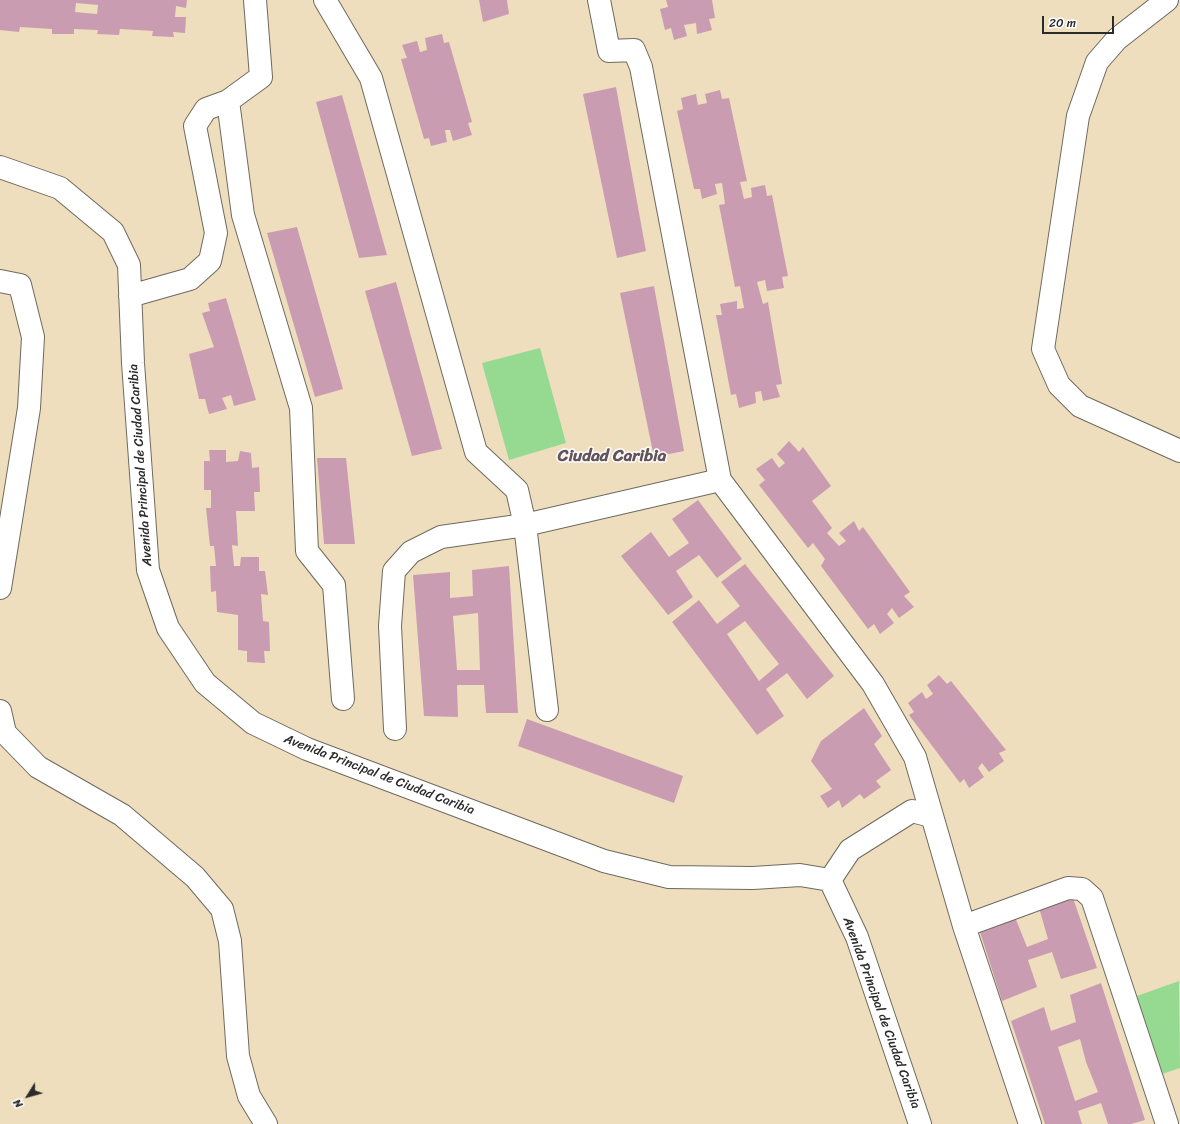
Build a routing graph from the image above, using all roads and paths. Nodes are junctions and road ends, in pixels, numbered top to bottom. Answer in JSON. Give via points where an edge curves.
{"nodes":[{"id":1,"x":255,"y":0,"type":"edge"},
{"id":2,"x":325,"y":0,"type":"edge"},
{"id":3,"x":599,"y":0,"type":"edge"},
{"id":4,"x":1167,"y":0,"type":"edge"},
{"id":5,"x":228,"y":101,"type":"junction"},
{"id":6,"x":0,"y":167,"type":"edge"},
{"id":7,"x":0,"y":281,"type":"edge"},
{"id":8,"x":130,"y":296,"type":"junction"},
{"id":9,"x":1180,"y":451,"type":"edge"},
{"id":10,"x":720,"y":480,"type":"junction"},
{"id":11,"x":524,"y":525,"type":"junction"},
{"id":12,"x":0,"y":588,"type":"edge"},
{"id":13,"x":343,"y":699,"type":"dead end"},
{"id":14,"x":547,"y":710,"type":"dead end"},
{"id":15,"x":0,"y":711,"type":"edge"},
{"id":16,"x":396,"y":729,"type":"dead end"},
{"id":17,"x":931,"y":816,"type":"junction"},
{"id":18,"x":830,"y":880,"type":"junction"},
{"id":19,"x":964,"y":926,"type":"junction"},
{"id":20,"x":266,"y":1124,"type":"edge"},
{"id":21,"x":920,"y":1124,"type":"edge"},
{"id":22,"x":1030,"y":1124,"type":"edge"},
{"id":23,"x":1167,"y":1124,"type":"edge"}],
"edges":[{"from":1,"to":5,"type":"street","via":[[261,77]]},
{"from":2,"to":11,"type":"street","via":[[371,78],[476,452],[517,490]]},
{"from":3,"to":10,"type":"street","via":[[609,51],[634,50],[642,67]]},
{"from":4,"to":9,"type":"street","via":[[1117,39],[1097,62],[1078,116],[1043,349],[1059,385],[1080,406]]},
{"from":5,"to":8,"type":"street","via":[[206,109],[195,126],[216,233],[210,261],[190,279]]},
{"from":5,"to":13,"type":"street","via":[[243,215],[301,408],[307,551],[334,585]]},
{"from":6,"to":8,"type":"street","name":"Avenida Principal de Ciudad Caribia","via":[[60,188],[114,232],[129,266]]},
{"from":7,"to":12,"type":"street","via":[[20,285],[33,336],[29,408]]},
{"from":8,"to":18,"type":"street","name":"Avenida Principal de Ciudad Caribia","via":[[148,570],[168,628],[205,683],[253,723],[307,749],[604,861],[669,877],[753,878],[800,875]]},
{"from":10,"to":11,"type":"street"},
{"from":10,"to":17,"type":"street","via":[[873,684],[915,757]]},
{"from":11,"to":14,"type":"street"},
{"from":11,"to":16,"type":"street","via":[[441,537],[411,552],[394,571],[390,626]]},
{"from":15,"to":20,"type":"street","via":[[5,733],[38,767],[122,815],[195,877],[222,910],[230,940],[238,1056],[249,1096]]},
{"from":17,"to":18,"type":"street","via":[[912,810],[850,850]]},
{"from":17,"to":19,"type":"street"},
{"from":18,"to":21,"type":"street","name":"Avenida Principal de Ciudad Caribia","via":[[857,937]]},
{"from":19,"to":22,"type":"street"},
{"from":19,"to":23,"type":"street","via":[[1068,888],[1082,889],[1092,898]]}]}
